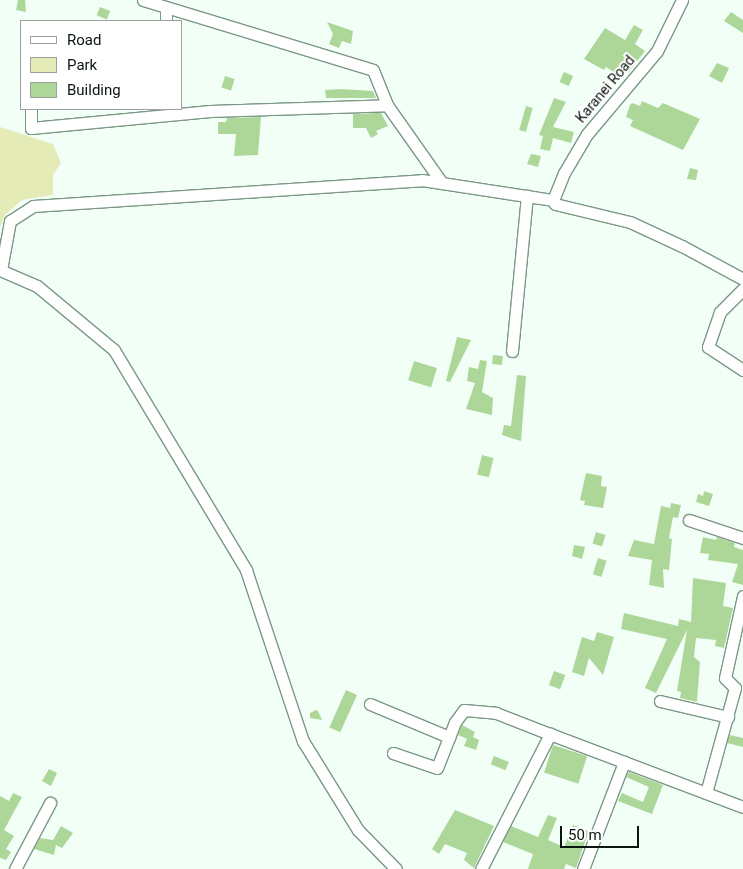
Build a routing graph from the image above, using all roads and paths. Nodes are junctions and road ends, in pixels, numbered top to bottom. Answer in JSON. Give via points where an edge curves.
{"nodes":[{"id":1,"x":143,"y":0,"type":"edge"},
{"id":2,"x":682,"y":0,"type":"edge"},
{"id":3,"x":166,"y":8,"type":"junction"},
{"id":4,"x":166,"y":20,"type":"edge"},
{"id":5,"x":387,"y":105,"type":"junction"},
{"id":6,"x":31,"y":110,"type":"edge"},
{"id":7,"x":160,"y":112,"type":"edge"},
{"id":8,"x":442,"y":183,"type":"junction"},
{"id":9,"x":527,"y":196,"type":"junction"},
{"id":10,"x":553,"y":200,"type":"junction"},
{"id":11,"x":0,"y":270,"type":"edge"},
{"id":12,"x":743,"y":279,"type":"edge"},
{"id":13,"x":743,"y":289,"type":"edge"},
{"id":14,"x":512,"y":351,"type":"dead end"},
{"id":15,"x":743,"y":370,"type":"edge"},
{"id":16,"x":689,"y":520,"type":"dead end"},
{"id":17,"x":743,"y":538,"type":"edge"},
{"id":18,"x":743,"y":596,"type":"edge"},
{"id":19,"x":660,"y":701,"type":"dead end"},
{"id":20,"x":370,"y":704,"type":"dead end"},
{"id":21,"x":728,"y":717,"type":"junction"},
{"id":22,"x":550,"y":734,"type":"junction"},
{"id":23,"x":449,"y":737,"type":"junction"},
{"id":24,"x":393,"y":754,"type":"dead end"},
{"id":25,"x":624,"y":762,"type":"junction"},
{"id":26,"x":706,"y":793,"type":"junction"},
{"id":27,"x":50,"y":804,"type":"dead end"},
{"id":28,"x":743,"y":807,"type":"edge"},
{"id":29,"x":15,"y":869,"type":"edge"},
{"id":30,"x":396,"y":869,"type":"edge"},
{"id":31,"x":480,"y":869,"type":"edge"},
{"id":32,"x":583,"y":869,"type":"edge"}],
"edges":[{"from":1,"to":3,"type":"street"},
{"from":2,"to":10,"type":"street","name":"Karanei Road","via":[[657,51],[587,134],[564,173]]},
{"from":3,"to":4,"type":"street"},
{"from":3,"to":5,"type":"street","via":[[372,70]]},
{"from":5,"to":7,"type":"street"},
{"from":5,"to":8,"type":"street"},
{"from":6,"to":7,"type":"street","via":[[31,128]]},
{"from":8,"to":9,"type":"street"},
{"from":8,"to":11,"type":"street","via":[[422,180],[32,206],[10,221]]},
{"from":9,"to":10,"type":"street"},
{"from":9,"to":14,"type":"street"},
{"from":10,"to":12,"type":"street","via":[[555,204],[630,222]]},
{"from":11,"to":30,"type":"street","via":[[37,286],[77,316],[114,350],[130,374],[246,570],[303,741],[358,830]]},
{"from":13,"to":15,"type":"street","via":[[720,312],[708,348]]},
{"from":16,"to":17,"type":"street"},
{"from":18,"to":21,"type":"street","via":[[725,678],[736,688]]},
{"from":19,"to":21,"type":"street"},
{"from":20,"to":23,"type":"street"},
{"from":21,"to":26,"type":"street"},
{"from":22,"to":23,"type":"street","via":[[496,713],[464,710]]},
{"from":22,"to":25,"type":"street"},
{"from":22,"to":31,"type":"street"},
{"from":23,"to":24,"type":"street","via":[[437,768]]},
{"from":25,"to":26,"type":"street"},
{"from":25,"to":32,"type":"street"},
{"from":26,"to":28,"type":"street"},
{"from":27,"to":29,"type":"street"}]}
